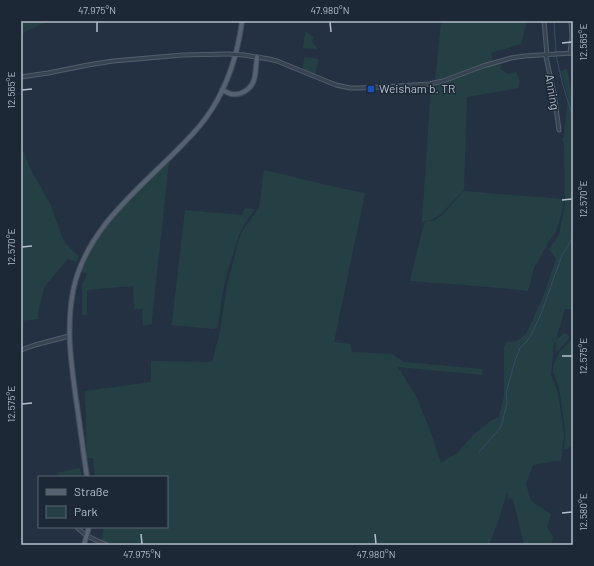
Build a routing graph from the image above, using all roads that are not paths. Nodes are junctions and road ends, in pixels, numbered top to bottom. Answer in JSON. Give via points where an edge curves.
{"nodes":[{"id":1,"x":242,"y":21,"type":"edge"},
{"id":2,"x":544,"y":21,"type":"edge"},
{"id":3,"x":571,"y":21,"type":"edge"},
{"id":4,"x":571,"y":53,"type":"edge"},
{"id":5,"x":547,"y":55,"type":"junction"},
{"id":6,"x":257,"y":57,"type":"junction"},
{"id":7,"x":21,"y":77,"type":"edge"},
{"id":8,"x":222,"y":90,"type":"junction"},
{"id":9,"x":559,"y":130,"type":"dead end"},
{"id":10,"x":69,"y":336,"type":"junction"},
{"id":11,"x":21,"y":350,"type":"edge"},
{"id":12,"x":87,"y":476,"type":"edge"},
{"id":13,"x":78,"y":528,"type":"edge"},
{"id":14,"x":89,"y":528,"type":"edge"},
{"id":15,"x":87,"y":536,"type":"junction"},
{"id":16,"x":84,"y":545,"type":"edge"},
{"id":17,"x":107,"y":545,"type":"edge"}],
"edges":[{"from":1,"to":8,"type":"main road","via":[[234,62]]},
{"from":2,"to":5,"type":"street","name":"Anning"},
{"from":3,"to":4,"type":"street"},
{"from":4,"to":5,"type":"street"},
{"from":5,"to":6,"type":"street","via":[[524,56],[489,64],[433,83],[354,88],[336,85],[284,63]]},
{"from":5,"to":9,"type":"street","name":"Anning"},
{"from":6,"to":7,"type":"street","bridge":true,"via":[[183,54],[113,61]]},
{"from":6,"to":8,"type":"main road","via":[[254,80],[249,88],[235,94]]},
{"from":8,"to":10,"type":"main road","via":[[212,110],[192,134],[124,202],[96,238],[80,269],[74,290]]},
{"from":10,"to":11,"type":"street"},
{"from":10,"to":12,"type":"main road"},
{"from":13,"to":15,"type":"street"},
{"from":14,"to":15,"type":"main road"},
{"from":15,"to":16,"type":"main road"},
{"from":15,"to":17,"type":"street"}]}
